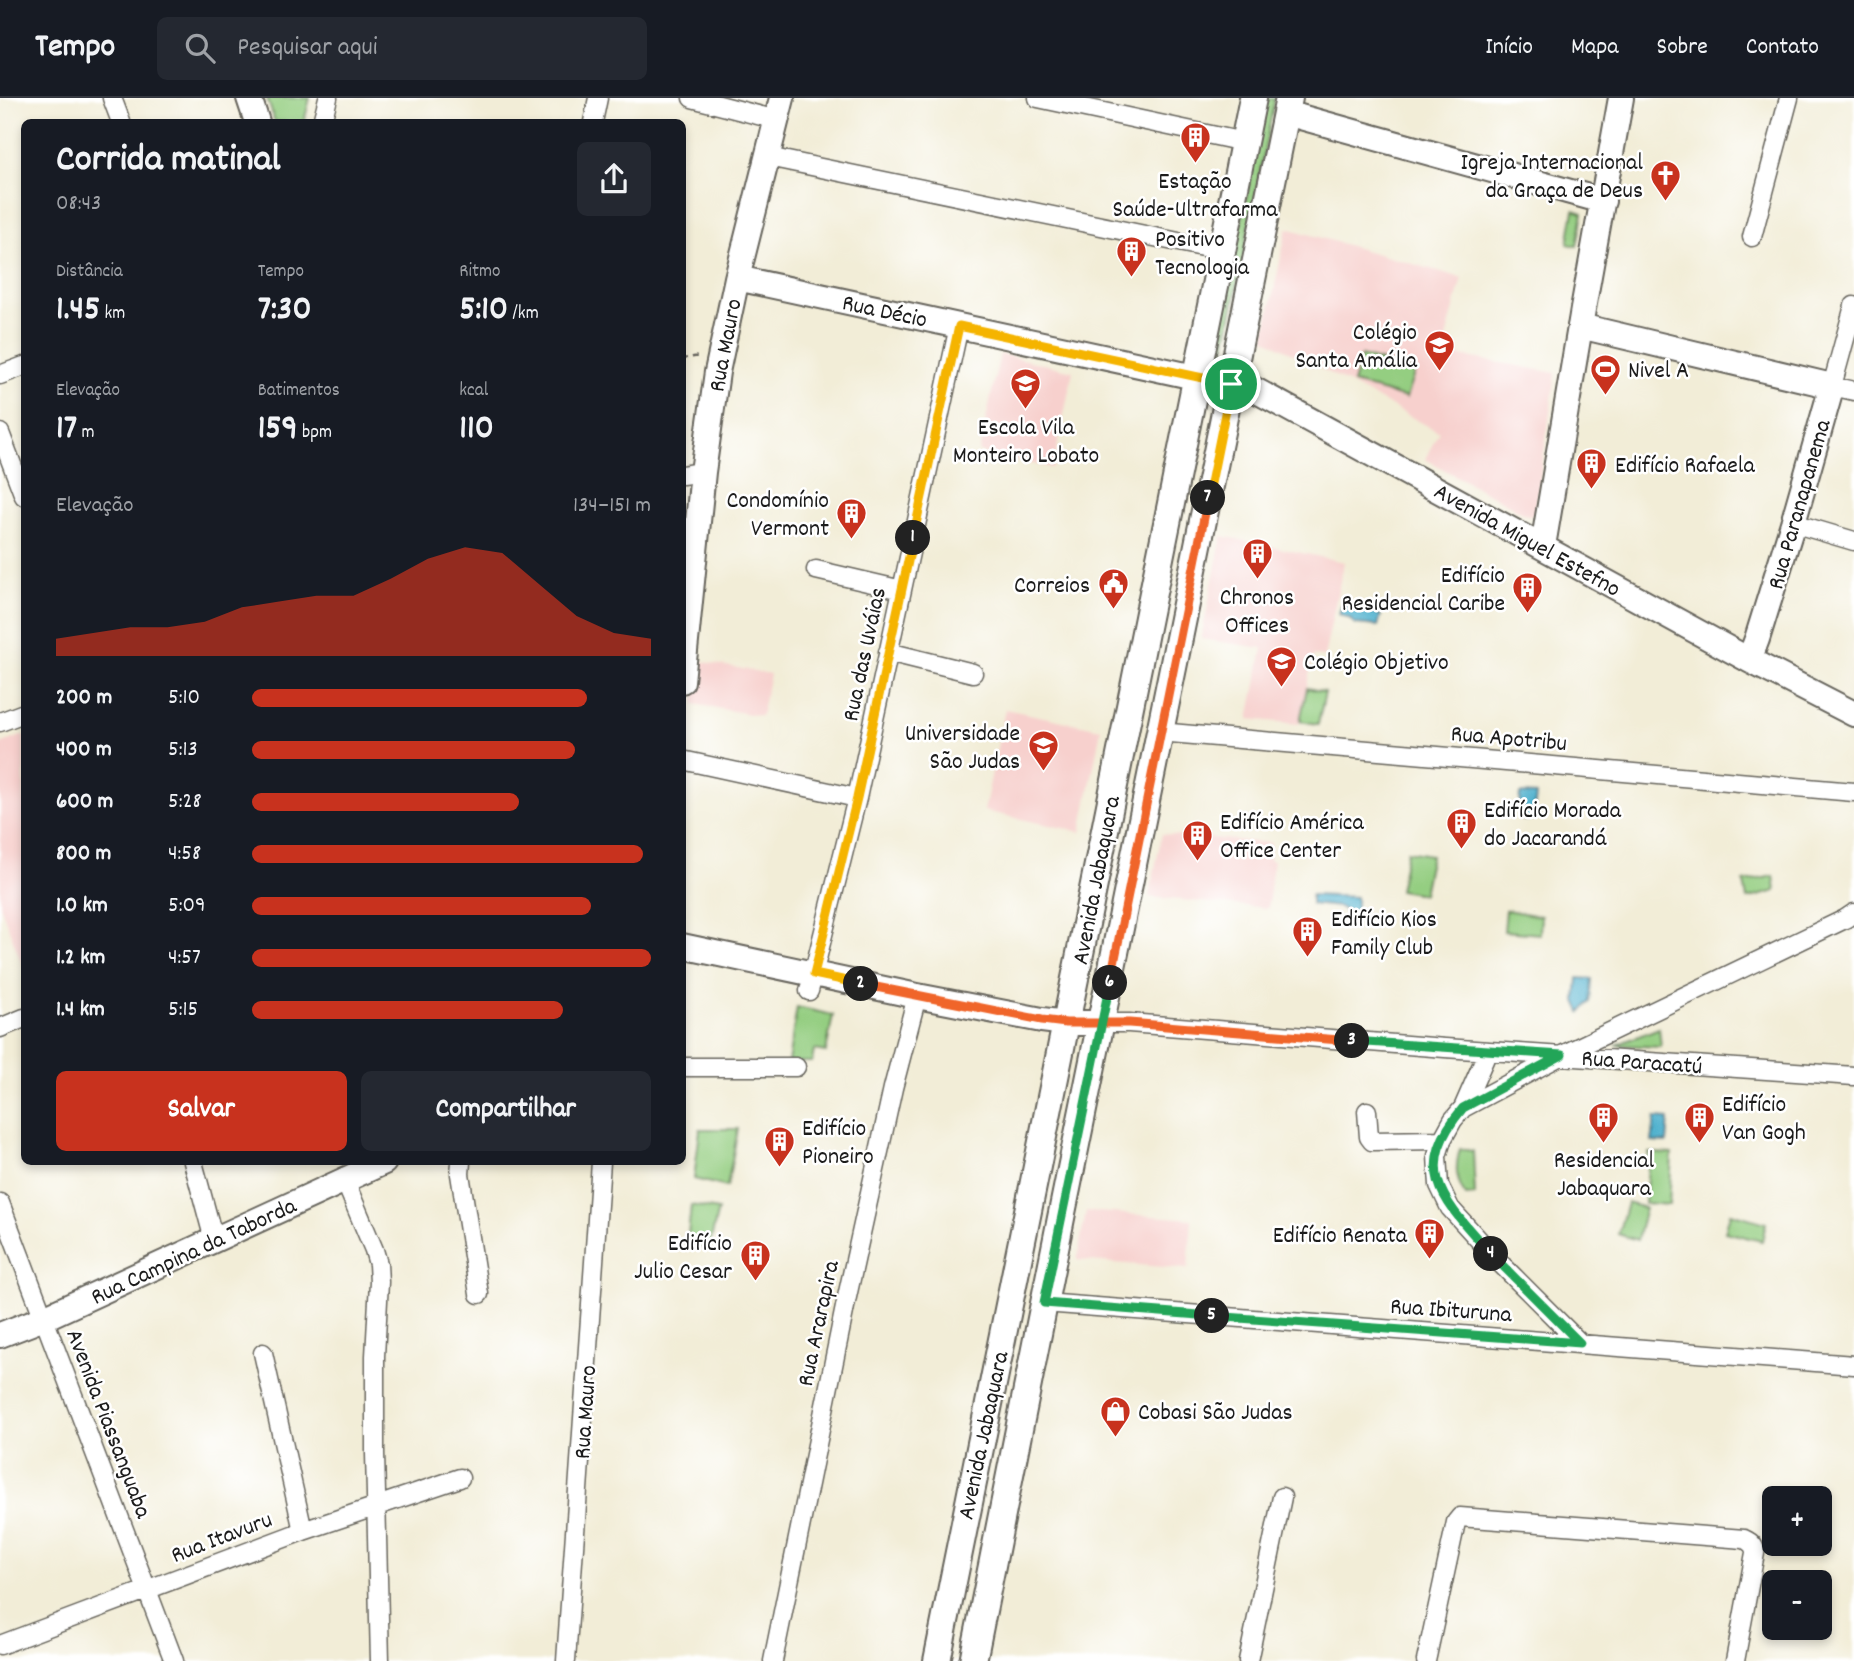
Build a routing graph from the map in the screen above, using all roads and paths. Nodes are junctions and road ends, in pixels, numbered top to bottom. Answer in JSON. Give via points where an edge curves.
{"nodes":[{"id":1,"x":112,"y":98,"type":"edge"},
{"id":2,"x":250,"y":98,"type":"edge"},
{"id":3,"x":328,"y":98,"type":"edge"},
{"id":4,"x":598,"y":98,"type":"edge"},
{"id":5,"x":692,"y":98,"type":"edge"},
{"id":6,"x":1038,"y":98,"type":"edge"},
{"id":7,"x":1253,"y":98,"type":"edge"},
{"id":8,"x":1621,"y":98,"type":"edge"},
{"id":9,"x":1789,"y":98,"type":"edge"},
{"id":10,"x":1288,"y":105,"type":"edge"},
{"id":11,"x":779,"y":109,"type":"edge"},
{"id":12,"x":120,"y":119,"type":"edge"},
{"id":13,"x":256,"y":119,"type":"edge"},
{"id":14,"x":323,"y":119,"type":"edge"},
{"id":15,"x":594,"y":119,"type":"edge"},
{"id":16,"x":1244,"y":142,"type":"junction"},
{"id":17,"x":768,"y":157,"type":"junction"},
{"id":18,"x":1603,"y":201,"type":"junction"},
{"id":19,"x":1752,"y":236,"type":"dead end"},
{"id":20,"x":1222,"y":251,"type":"junction"},
{"id":21,"x":737,"y":278,"type":"junction"},
{"id":22,"x":1854,"y":306,"type":"edge"},
{"id":23,"x":959,"y":326,"type":"junction"},
{"id":24,"x":1580,"y":326,"type":"junction"},
{"id":25,"x":21,"y":367,"type":"edge"},
{"id":26,"x":0,"y":375,"type":"edge"},
{"id":27,"x":1197,"y":376,"type":"junction"},
{"id":28,"x":1231,"y":384,"type":"junction"},
{"id":29,"x":1843,"y":388,"type":"edge"},
{"id":30,"x":0,"y":433,"type":"edge"},
{"id":31,"x":693,"y":473,"type":"edge"},
{"id":32,"x":21,"y":488,"type":"edge"},
{"id":33,"x":1793,"y":523,"type":"junction"},
{"id":34,"x":1854,"y":541,"type":"edge"},
{"id":35,"x":1543,"y":546,"type":"junction"},
{"id":36,"x":816,"y":570,"type":"dead end"},
{"id":37,"x":902,"y":590,"type":"junction"},
{"id":38,"x":686,"y":616,"type":"edge"},
{"id":39,"x":888,"y":652,"type":"junction"},
{"id":40,"x":1749,"y":660,"type":"junction"},
{"id":41,"x":973,"y":673,"type":"dead end"},
{"id":42,"x":21,"y":714,"type":"edge"},
{"id":43,"x":1854,"y":714,"type":"edge"},
{"id":44,"x":0,"y":722,"type":"edge"},
{"id":45,"x":1160,"y":732,"type":"junction"},
{"id":46,"x":686,"y":761,"type":"edge"},
{"id":47,"x":1854,"y":792,"type":"edge"},
{"id":48,"x":857,"y":798,"type":"junction"},
{"id":49,"x":1854,"y":913,"type":"edge"},
{"id":50,"x":686,"y":947,"type":"edge"},
{"id":51,"x":811,"y":983,"type":"junction"},
{"id":52,"x":917,"y":996,"type":"junction"},
{"id":53,"x":21,"y":1019,"type":"edge"},
{"id":54,"x":1066,"y":1023,"type":"junction"},
{"id":55,"x":1101,"y":1023,"type":"junction"},
{"id":56,"x":0,"y":1028,"type":"edge"},
{"id":57,"x":1489,"y":1051,"type":"junction"},
{"id":58,"x":1562,"y":1055,"type":"junction"},
{"id":59,"x":686,"y":1067,"type":"edge"},
{"id":60,"x":796,"y":1068,"type":"dead end"},
{"id":61,"x":1854,"y":1076,"type":"edge"},
{"id":62,"x":1463,"y":1108,"type":"junction"},
{"id":63,"x":1367,"y":1111,"type":"dead end"},
{"id":64,"x":1442,"y":1140,"type":"junction"},
{"id":65,"x":194,"y":1165,"type":"edge"},
{"id":66,"x":378,"y":1165,"type":"edge"},
{"id":67,"x":461,"y":1165,"type":"edge"},
{"id":68,"x":601,"y":1165,"type":"edge"},
{"id":69,"x":345,"y":1181,"type":"junction"},
{"id":70,"x":0,"y":1203,"type":"edge"},
{"id":71,"x":214,"y":1240,"type":"junction"},
{"id":72,"x":480,"y":1294,"type":"dead end"},
{"id":73,"x":1044,"y":1303,"type":"junction"},
{"id":74,"x":44,"y":1318,"type":"junction"},
{"id":75,"x":0,"y":1335,"type":"edge"},
{"id":76,"x":1580,"y":1343,"type":"junction"},
{"id":77,"x":263,"y":1353,"type":"dead end"},
{"id":78,"x":1854,"y":1366,"type":"edge"},
{"id":79,"x":460,"y":1478,"type":"dead end"},
{"id":80,"x":1282,"y":1497,"type":"dead end"},
{"id":81,"x":376,"y":1506,"type":"junction"},
{"id":82,"x":303,"y":1531,"type":"junction"},
{"id":83,"x":147,"y":1590,"type":"junction"},
{"id":84,"x":0,"y":1645,"type":"edge"},
{"id":85,"x":174,"y":1661,"type":"edge"},
{"id":86,"x":380,"y":1661,"type":"edge"},
{"id":87,"x":566,"y":1661,"type":"edge"},
{"id":88,"x":773,"y":1661,"type":"edge"},
{"id":89,"x":937,"y":1661,"type":"edge"},
{"id":90,"x":973,"y":1661,"type":"edge"},
{"id":91,"x":1248,"y":1661,"type":"edge"},
{"id":92,"x":1426,"y":1661,"type":"edge"},
{"id":93,"x":1735,"y":1661,"type":"edge"}],
"edges":[{"from":1,"to":12,"type":"street"},
{"from":2,"to":13,"type":"street"},
{"from":3,"to":14,"type":"street"},
{"from":4,"to":15,"type":"street"},
{"from":5,"to":11,"type":"street"},
{"from":6,"to":16,"type":"street"},
{"from":7,"to":16,"type":"main road","name":"Avenida Jabaquara"},
{"from":8,"to":18,"type":"street"},
{"from":9,"to":19,"type":"street"},
{"from":10,"to":18,"type":"street"},
{"from":10,"to":28,"type":"main road","name":"Avenida Jabaquara"},
{"from":11,"to":17,"type":"street","name":"Rua Mauro"},
{"from":16,"to":20,"type":"main road","name":"Avenida Jabaquara"},
{"from":17,"to":20,"type":"street"},
{"from":17,"to":21,"type":"street","name":"Rua Mauro"},
{"from":18,"to":24,"type":"street"},
{"from":20,"to":27,"type":"main road","name":"Avenida Jabaquara"},
{"from":21,"to":23,"type":"street","name":"Rua Décio"},
{"from":21,"to":31,"type":"street","name":"Rua Mauro"},
{"from":22,"to":29,"type":"street","name":"Rua Paranapanema"},
{"from":23,"to":27,"type":"street","name":"Rua Décio"},
{"from":23,"to":37,"type":"street","name":"Rua das Uváias"},
{"from":24,"to":29,"type":"street"},
{"from":24,"to":35,"type":"street"},
{"from":25,"to":26,"type":"street"},
{"from":27,"to":28,"type":"street","name":"Avenida Miguel Estefno"},
{"from":27,"to":54,"type":"main road","name":"Avenida Jabaquara"},
{"from":28,"to":35,"type":"street","name":"Avenida Miguel Estefno","via":[[1255,390]]},
{"from":28,"to":45,"type":"main road","name":"Avenida Jabaquara"},
{"from":29,"to":33,"type":"street","name":"Rua Paranapanema"},
{"from":30,"to":32,"type":"street"},
{"from":31,"to":38,"type":"street","name":"Rua Mauro"},
{"from":33,"to":34,"type":"street"},
{"from":33,"to":40,"type":"street","name":"Rua Paranapanema"},
{"from":35,"to":40,"type":"street","name":"Avenida Miguel Estefno"},
{"from":36,"to":37,"type":"street"},
{"from":37,"to":39,"type":"street","name":"Rua das Uváias"},
{"from":39,"to":41,"type":"street"},
{"from":39,"to":48,"type":"street","name":"Rua das Uváias"},
{"from":40,"to":43,"type":"street","name":"Avenida Miguel Estefno"},
{"from":42,"to":44,"type":"street"},
{"from":45,"to":47,"type":"street","name":"Rua Apotribu"},
{"from":45,"to":55,"type":"main road","name":"Avenida Jabaquara"},
{"from":46,"to":48,"type":"street"},
{"from":48,"to":51,"type":"street","name":"Rua das Uváias"},
{"from":49,"to":58,"type":"street"},
{"from":50,"to":51,"type":"street","name":"Rua Paracatú"},
{"from":51,"to":52,"type":"street","name":"Rua Paracatú"},
{"from":52,"to":54,"type":"street","name":"Rua Paracatú"},
{"from":52,"to":88,"type":"street","name":"Rua Ararapira","via":[[850,1284]]},
{"from":53,"to":56,"type":"street"},
{"from":54,"to":55,"type":"street","name":"Rua Paracatú"},
{"from":54,"to":89,"type":"main road","name":"Avenida Jabaquara"},
{"from":55,"to":57,"type":"street","name":"Rua Paracatú"},
{"from":55,"to":73,"type":"main road","name":"Avenida Jabaquara"},
{"from":57,"to":58,"type":"street","name":"Rua Paracatú"},
{"from":57,"to":62,"type":"street"},
{"from":58,"to":61,"type":"street","name":"Rua Paracatú"},
{"from":58,"to":62,"type":"street"},
{"from":59,"to":60,"type":"street"},
{"from":62,"to":64,"type":"street"},
{"from":63,"to":64,"type":"street","via":[[1372,1141]]},
{"from":64,"to":76,"type":"street","via":[[1437,1172],[1450,1208]]},
{"from":65,"to":71,"type":"street"},
{"from":66,"to":69,"type":"street","name":"Rua Campina da Taborda"},
{"from":67,"to":72,"type":"street"},
{"from":68,"to":87,"type":"street","name":"Rua Mauro"},
{"from":69,"to":71,"type":"street","name":"Rua Campina da Taborda"},
{"from":69,"to":81,"type":"street","via":[[378,1264]]},
{"from":70,"to":74,"type":"street","name":"Avenida Piassanguaba"},
{"from":71,"to":74,"type":"street","name":"Rua Campina da Taborda"},
{"from":73,"to":76,"type":"street","name":"Rua Ibituruna"},
{"from":73,"to":90,"type":"main road","name":"Avenida Jabaquara"},
{"from":74,"to":75,"type":"street","name":"Rua Campina da Taborda"},
{"from":74,"to":83,"type":"street","name":"Avenida Piassanguaba"},
{"from":76,"to":78,"type":"street","name":"Rua Ibituruna"},
{"from":77,"to":82,"type":"street"},
{"from":79,"to":81,"type":"street","name":"Rua Itavuru"},
{"from":80,"to":91,"type":"street"},
{"from":81,"to":82,"type":"street","name":"Rua Itavuru"},
{"from":81,"to":86,"type":"street"},
{"from":82,"to":83,"type":"street","name":"Rua Itavuru"},
{"from":83,"to":84,"type":"street","name":"Rua Itavuru"},
{"from":83,"to":85,"type":"street","name":"Avenida Piassanguaba"},
{"from":92,"to":93,"type":"street","via":[[1460,1517],[1744,1539],[1755,1553]]}]}
